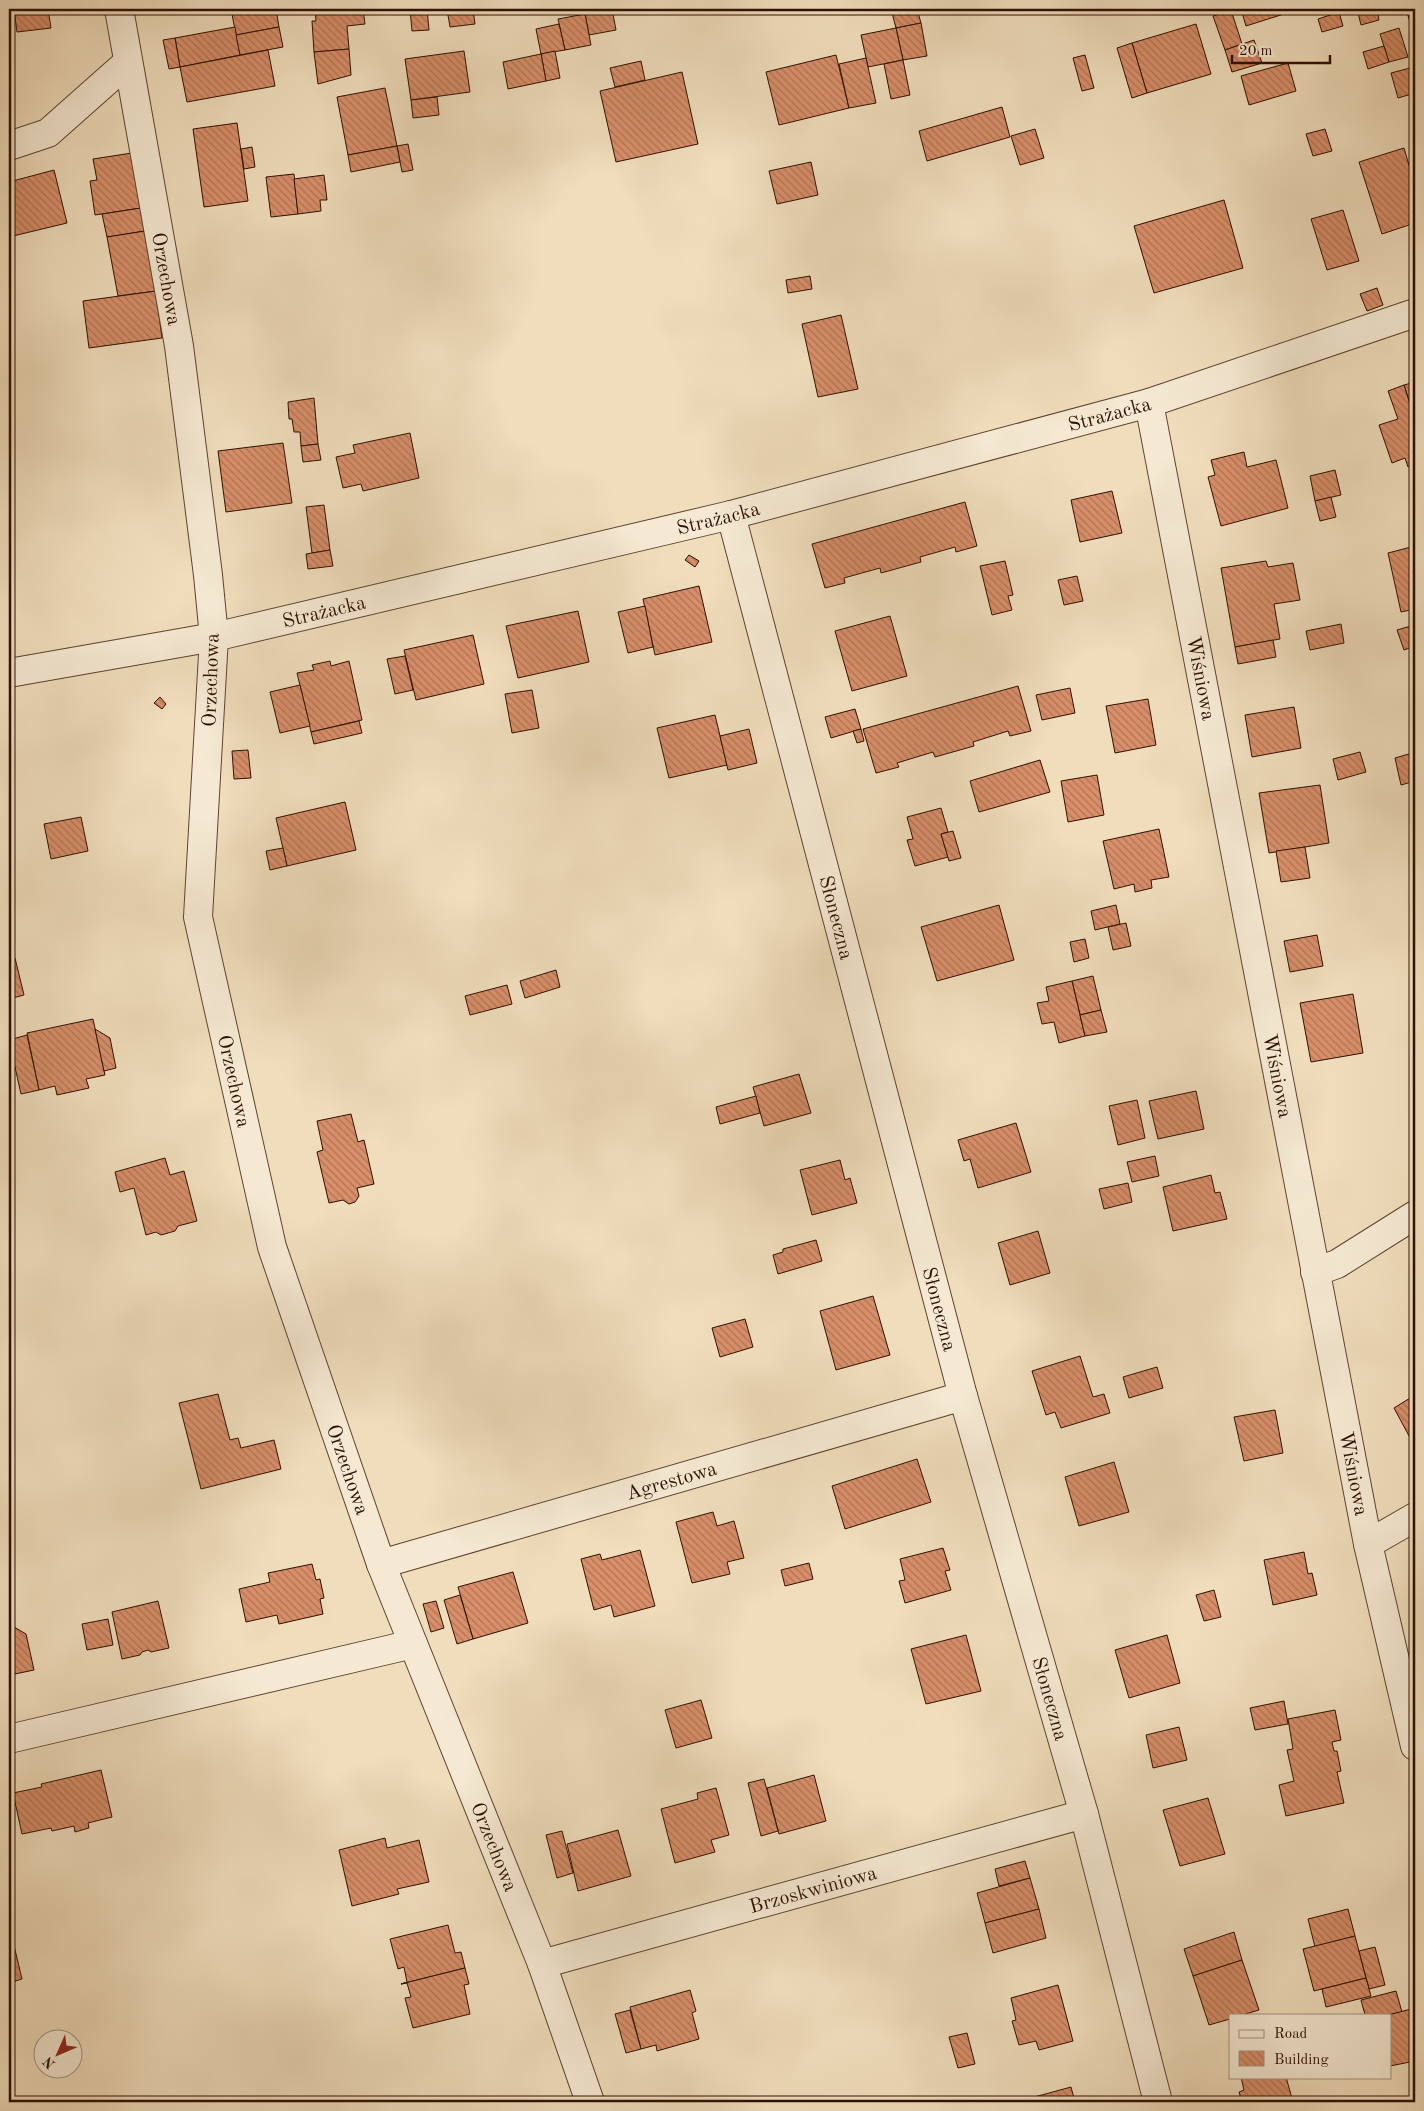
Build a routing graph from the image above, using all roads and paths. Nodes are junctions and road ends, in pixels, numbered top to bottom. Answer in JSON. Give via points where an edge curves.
{"nodes":[{"id":1,"x":119,"y":9,"type":"edge"},
{"id":2,"x":128,"y":62,"type":"junction"},
{"id":3,"x":9,"y":146,"type":"edge"},
{"id":4,"x":1415,"y":313,"type":"edge"},
{"id":5,"x":1149,"y":403,"type":"junction"},
{"id":6,"x":731,"y":515,"type":"junction"},
{"id":7,"x":214,"y":637,"type":"junction"},
{"id":8,"x":9,"y":673,"type":"edge"},
{"id":9,"x":1415,"y":1215,"type":"edge"},
{"id":10,"x":1315,"y":1272,"type":"junction"},
{"id":11,"x":963,"y":1396,"type":"junction"},
{"id":12,"x":1415,"y":1517,"type":"edge"},
{"id":13,"x":1368,"y":1544,"type":"junction"},
{"id":14,"x":381,"y":1564,"type":"junction"},
{"id":15,"x":413,"y":1644,"type":"junction"},
{"id":16,"x":9,"y":1738,"type":"edge"},
{"id":17,"x":1415,"y":1746,"type":"edge"},
{"id":18,"x":1084,"y":1814,"type":"junction"},
{"id":19,"x":542,"y":1964,"type":"junction"},
{"id":20,"x":590,"y":2102,"type":"edge"},
{"id":21,"x":1158,"y":2102,"type":"edge"}],
"edges":[{"from":1,"to":2,"type":"street","name":"Orzechowa"},
{"from":2,"to":3,"type":"street","via":[[48,133]]},
{"from":2,"to":7,"type":"street","name":"Orzechowa","via":[[179,346]]},
{"from":4,"to":5,"type":"street","name":"Strażacka"},
{"from":5,"to":6,"type":"street","name":"Strażacka"},
{"from":5,"to":10,"type":"street","name":"Wiśniowa"},
{"from":6,"to":7,"type":"street","name":"Strażacka"},
{"from":6,"to":11,"type":"street","name":"Słoneczna"},
{"from":7,"to":8,"type":"street","name":"Strażacka"},
{"from":7,"to":14,"type":"street","name":"Orzechowa","via":[[198,917],[272,1247]]},
{"from":9,"to":10,"type":"street","via":[[1337,1264]]},
{"from":10,"to":13,"type":"street","name":"Wiśniowa"},
{"from":11,"to":14,"type":"street","name":"Agrestowa"},
{"from":11,"to":18,"type":"street","name":"Słoneczna"},
{"from":12,"to":13,"type":"street"},
{"from":13,"to":17,"type":"street","name":"Wiśniowa"},
{"from":14,"to":15,"type":"street","name":"Orzechowa"},
{"from":15,"to":16,"type":"street"},
{"from":15,"to":19,"type":"street","name":"Orzechowa"},
{"from":18,"to":19,"type":"street","name":"Brzoskwiniowa"},
{"from":18,"to":21,"type":"street","name":"Słoneczna"},
{"from":19,"to":20,"type":"street","name":"Orzechowa"}]}
